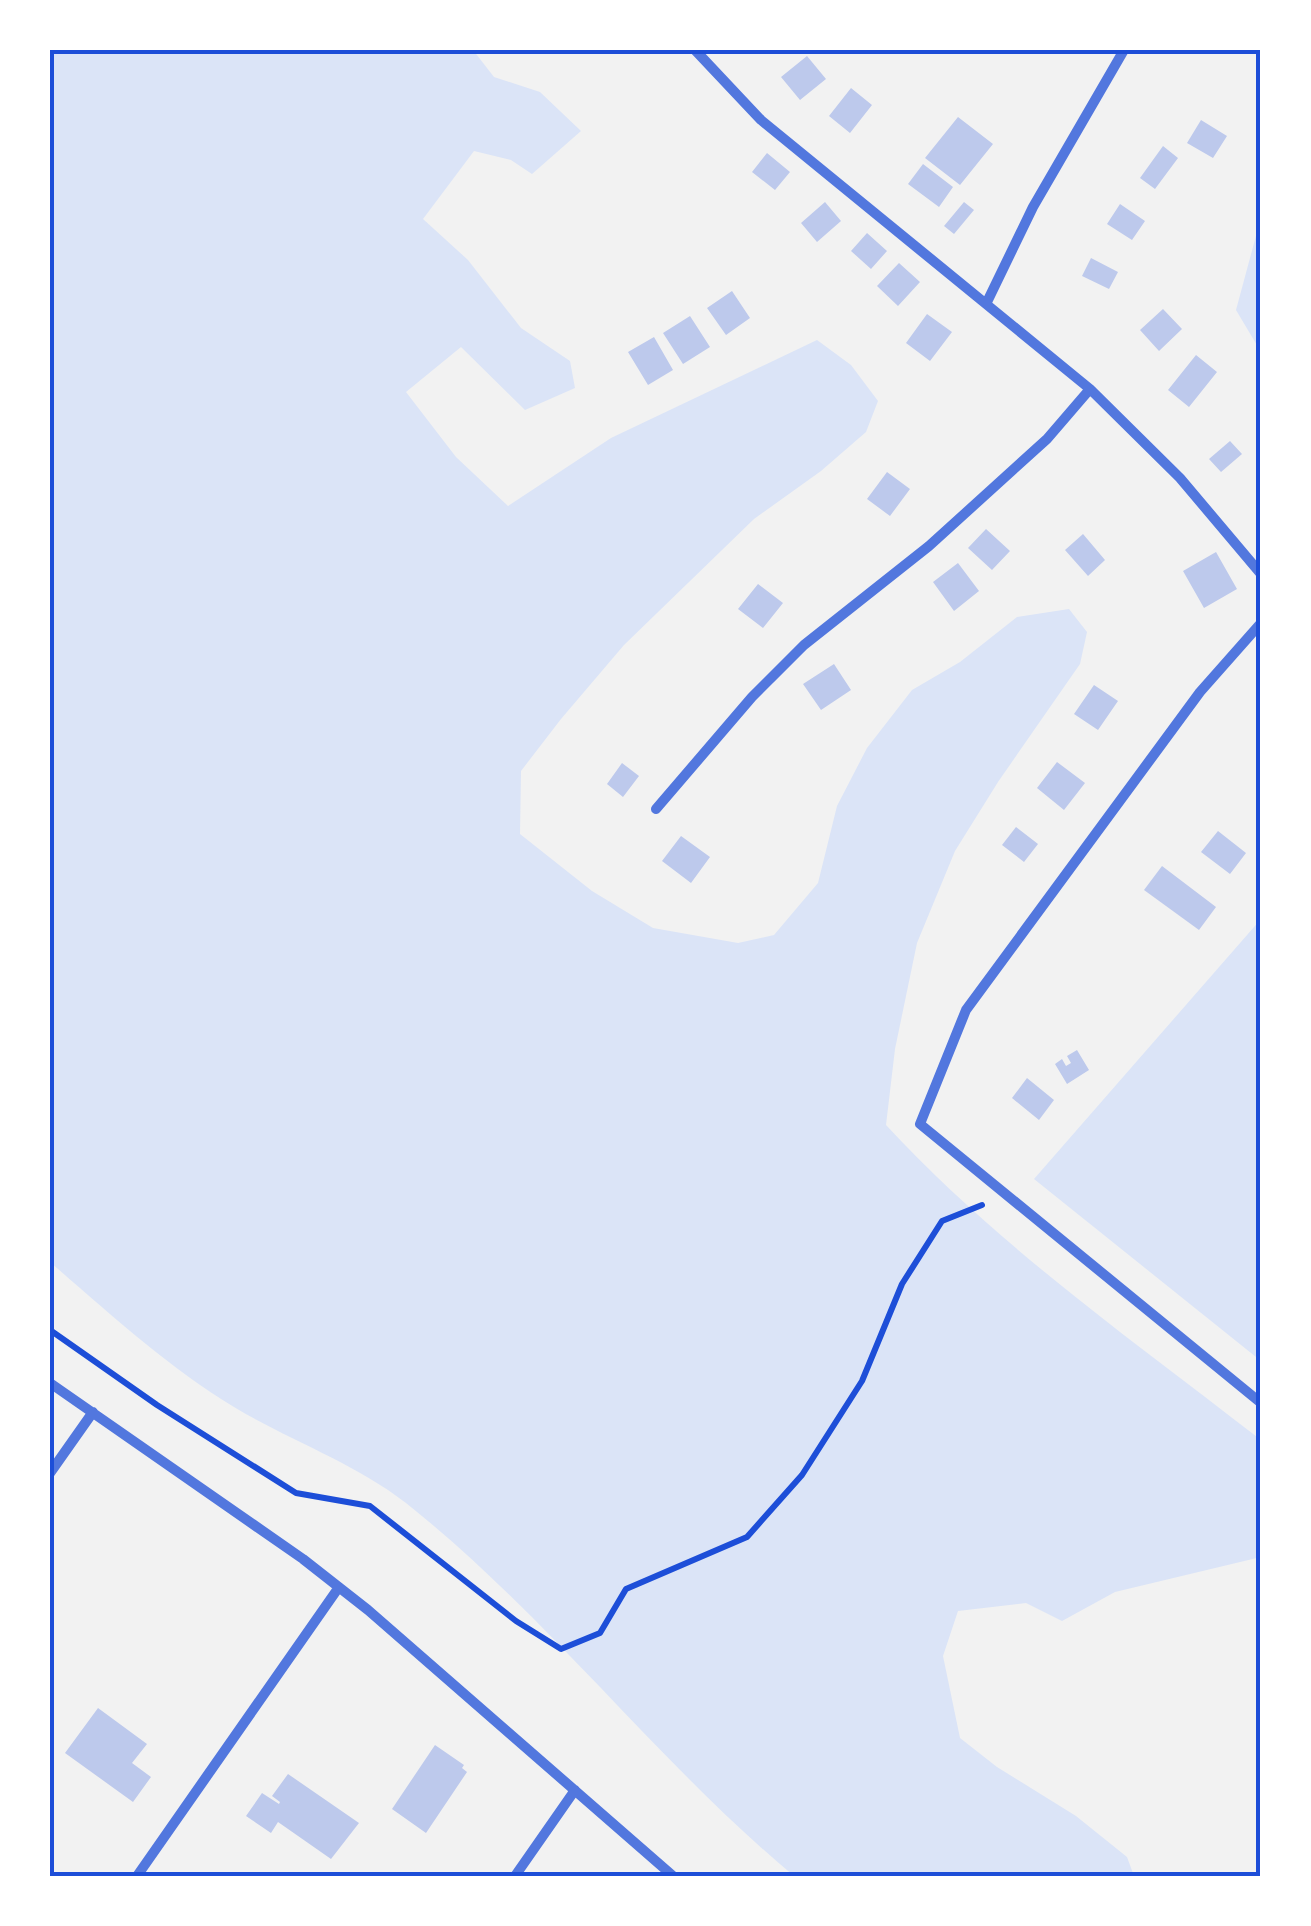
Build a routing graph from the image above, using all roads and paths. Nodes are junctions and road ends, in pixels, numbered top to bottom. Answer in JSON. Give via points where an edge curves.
{"nodes":[{"id":1,"x":694,"y":50,"type":"edge"},
{"id":2,"x":1124,"y":50,"type":"edge"},
{"id":3,"x":987,"y":302,"type":"junction"},
{"id":4,"x":1090,"y":388,"type":"junction"},
{"id":5,"x":1261,"y":574,"type":"edge"},
{"id":6,"x":1261,"y":623,"type":"edge"},
{"id":7,"x":656,"y":809,"type":"dead end"},
{"id":8,"x":1007,"y":1196,"type":"junction"},
{"id":9,"x":50,"y":1330,"type":"edge"},
{"id":10,"x":50,"y":1383,"type":"edge"},
{"id":11,"x":1261,"y":1403,"type":"edge"},
{"id":12,"x":93,"y":1412,"type":"junction"},
{"id":13,"x":50,"y":1472,"type":"edge"},
{"id":14,"x":339,"y":1587,"type":"junction"},
{"id":15,"x":575,"y":1790,"type":"junction"},
{"id":16,"x":137,"y":1876,"type":"edge"},
{"id":17,"x":515,"y":1876,"type":"edge"},
{"id":18,"x":673,"y":1876,"type":"edge"}],
"edges":[{"from":1,"to":3,"type":"street","via":[[761,120]]},
{"from":2,"to":3,"type":"street"},
{"from":3,"to":4,"type":"street"},
{"from":4,"to":5,"type":"street","via":[[1180,478]]},
{"from":4,"to":7,"type":"street","via":[[1047,440],[804,645]]},
{"from":6,"to":8,"type":"street","via":[[1200,692],[966,1010],[920,1124]]},
{"from":8,"to":9,"type":"path","via":[[942,1221],[902,1284],[862,1382],[802,1475],[747,1538],[626,1589],[600,1634],[562,1649],[516,1621],[370,1506],[296,1493]]},
{"from":8,"to":11,"type":"street"},
{"from":10,"to":12,"type":"street"},
{"from":12,"to":13,"type":"street"},
{"from":12,"to":14,"type":"street"},
{"from":14,"to":15,"type":"street"},
{"from":14,"to":16,"type":"street"},
{"from":15,"to":17,"type":"street"},
{"from":15,"to":18,"type":"street"}]}
